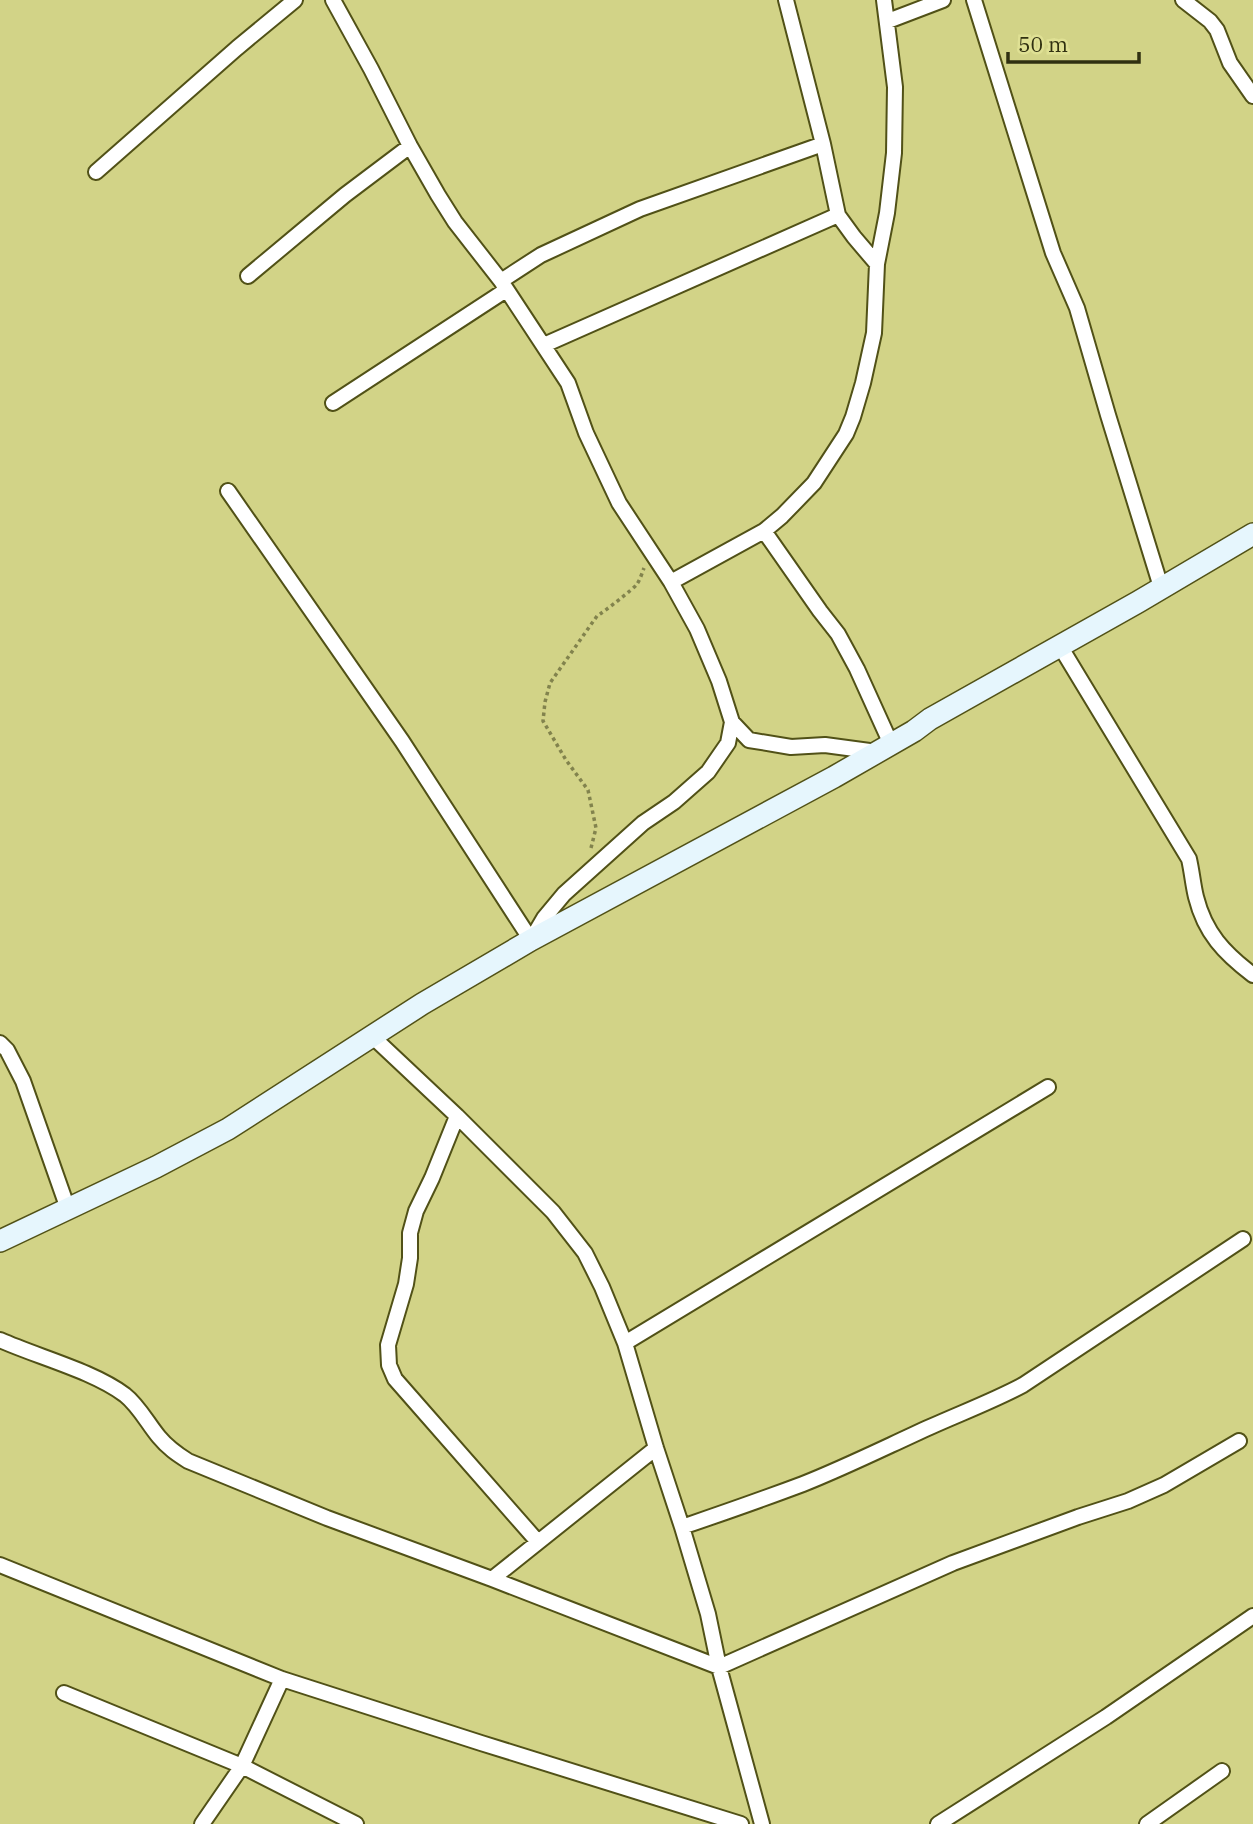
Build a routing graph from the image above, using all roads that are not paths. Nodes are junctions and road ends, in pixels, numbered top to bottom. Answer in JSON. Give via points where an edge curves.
{"nodes":[{"id":1,"x":295,"y":0,"type":"edge"},
{"id":2,"x":334,"y":0,"type":"edge"},
{"id":3,"x":786,"y":0,"type":"edge"},
{"id":4,"x":884,"y":0,"type":"edge"},
{"id":5,"x":943,"y":0,"type":"edge"},
{"id":6,"x":974,"y":0,"type":"edge"},
{"id":7,"x":1183,"y":0,"type":"edge"},
{"id":8,"x":888,"y":21,"type":"junction"},
{"id":9,"x":1253,"y":96,"type":"edge"},
{"id":10,"x":823,"y":144,"type":"junction"},
{"id":11,"x":410,"y":146,"type":"junction"},
{"id":12,"x":96,"y":172,"type":"dead end"},
{"id":13,"x":838,"y":215,"type":"junction"},
{"id":14,"x":877,"y":264,"type":"junction"},
{"id":15,"x":248,"y":276,"type":"dead end"},
{"id":16,"x":503,"y":285,"type":"junction"},
{"id":17,"x":544,"y":345,"type":"junction"},
{"id":18,"x":333,"y":403,"type":"dead end"},
{"id":19,"x":228,"y":491,"type":"dead end"},
{"id":20,"x":764,"y":531,"type":"junction"},
{"id":21,"x":1253,"y":534,"type":"edge"},
{"id":22,"x":671,"y":582,"type":"junction"},
{"id":23,"x":1161,"y":587,"type":"junction"},
{"id":24,"x":1060,"y":646,"type":"junction"},
{"id":25,"x":732,"y":722,"type":"junction"},
{"id":26,"x":884,"y":748,"type":"junction"},
{"id":27,"x":531,"y":940,"type":"junction"},
{"id":28,"x":1253,"y":975,"type":"edge"},
{"id":29,"x":373,"y":1037,"type":"junction"},
{"id":30,"x":0,"y":1043,"type":"edge"},
{"id":31,"x":1048,"y":1087,"type":"dead end"},
{"id":32,"x":457,"y":1116,"type":"junction"},
{"id":33,"x":68,"y":1209,"type":"junction"},
{"id":34,"x":1243,"y":1239,"type":"dead end"},
{"id":35,"x":0,"y":1241,"type":"edge"},
{"id":36,"x":0,"y":1340,"type":"edge"},
{"id":37,"x":625,"y":1343,"type":"junction"},
{"id":38,"x":1239,"y":1441,"type":"dead end"},
{"id":39,"x":656,"y":1448,"type":"junction"},
{"id":40,"x":682,"y":1527,"type":"junction"},
{"id":41,"x":538,"y":1542,"type":"junction"},
{"id":42,"x":0,"y":1565,"type":"edge"},
{"id":43,"x":492,"y":1579,"type":"junction"},
{"id":44,"x":1253,"y":1616,"type":"edge"},
{"id":45,"x":719,"y":1667,"type":"junction"},
{"id":46,"x":282,"y":1679,"type":"junction"},
{"id":47,"x":64,"y":1693,"type":"dead end"},
{"id":48,"x":242,"y":1766,"type":"junction"},
{"id":49,"x":1222,"y":1771,"type":"dead end"},
{"id":50,"x":202,"y":1824,"type":"edge"},
{"id":51,"x":356,"y":1824,"type":"edge"},
{"id":52,"x":741,"y":1824,"type":"edge"},
{"id":53,"x":762,"y":1824,"type":"edge"},
{"id":54,"x":938,"y":1824,"type":"edge"},
{"id":55,"x":1147,"y":1824,"type":"edge"}],
"edges":[{"from":1,"to":12,"type":"street"},
{"from":2,"to":11,"type":"street"},
{"from":3,"to":10,"type":"street"},
{"from":4,"to":8,"type":"street"},
{"from":5,"to":8,"type":"street"},
{"from":6,"to":23,"type":"street","via":[[1053,253],[1077,308]]},
{"from":7,"to":9,"type":"street","via":[[1217,30],[1230,63]]},
{"from":8,"to":14,"type":"street","via":[[895,87],[894,153]]},
{"from":10,"to":13,"type":"street"},
{"from":10,"to":16,"type":"street","via":[[640,209],[541,255]]},
{"from":11,"to":15,"type":"street"},
{"from":11,"to":16,"type":"street","via":[[455,222]]},
{"from":13,"to":14,"type":"street"},
{"from":13,"to":17,"type":"street"},
{"from":14,"to":20,"type":"street","via":[[874,333],[846,434],[814,483]]},
{"from":16,"to":17,"type":"street"},
{"from":16,"to":18,"type":"street"},
{"from":17,"to":22,"type":"street","via":[[568,383],[619,503]]},
{"from":19,"to":27,"type":"street","via":[[402,741]]},
{"from":20,"to":22,"type":"street"},
{"from":20,"to":26,"type":"street","via":[[838,634],[857,669]]},
{"from":21,"to":23,"type":"street"},
{"from":22,"to":25,"type":"street","via":[[697,629]]},
{"from":23,"to":24,"type":"street"},
{"from":24,"to":26,"type":"street"},
{"from":24,"to":28,"type":"street","via":[[1188,859],[1209,929],[1233,961]]},
{"from":25,"to":26,"type":"street","via":[[749,740],[791,747]]},
{"from":25,"to":27,"type":"street","via":[[728,743],[708,772],[564,894]]},
{"from":26,"to":27,"type":"street"},
{"from":27,"to":29,"type":"street"},
{"from":29,"to":32,"type":"street"},
{"from":29,"to":33,"type":"street","via":[[228,1129]]},
{"from":30,"to":33,"type":"street","via":[[23,1081]]},
{"from":31,"to":37,"type":"street"},
{"from":32,"to":37,"type":"street","via":[[553,1212],[585,1254]]},
{"from":32,"to":41,"type":"street","via":[[415,1211],[406,1284],[388,1345],[389,1365],[395,1379]]},
{"from":33,"to":35,"type":"street"},
{"from":34,"to":40,"type":"street","via":[[1023,1385],[804,1484]]},
{"from":36,"to":43,"type":"street","via":[[117,1389],[159,1438],[188,1461]]},
{"from":37,"to":39,"type":"street"},
{"from":38,"to":45,"type":"street","via":[[1128,1501],[953,1563]]},
{"from":39,"to":40,"type":"street"},
{"from":39,"to":41,"type":"street"},
{"from":40,"to":45,"type":"street"},
{"from":41,"to":43,"type":"street"},
{"from":42,"to":46,"type":"street"},
{"from":43,"to":45,"type":"street"},
{"from":44,"to":54,"type":"street"},
{"from":45,"to":53,"type":"street"},
{"from":46,"to":48,"type":"street"},
{"from":46,"to":52,"type":"street"},
{"from":47,"to":48,"type":"street"},
{"from":48,"to":50,"type":"street"},
{"from":48,"to":51,"type":"street"},
{"from":49,"to":55,"type":"street"}]}
